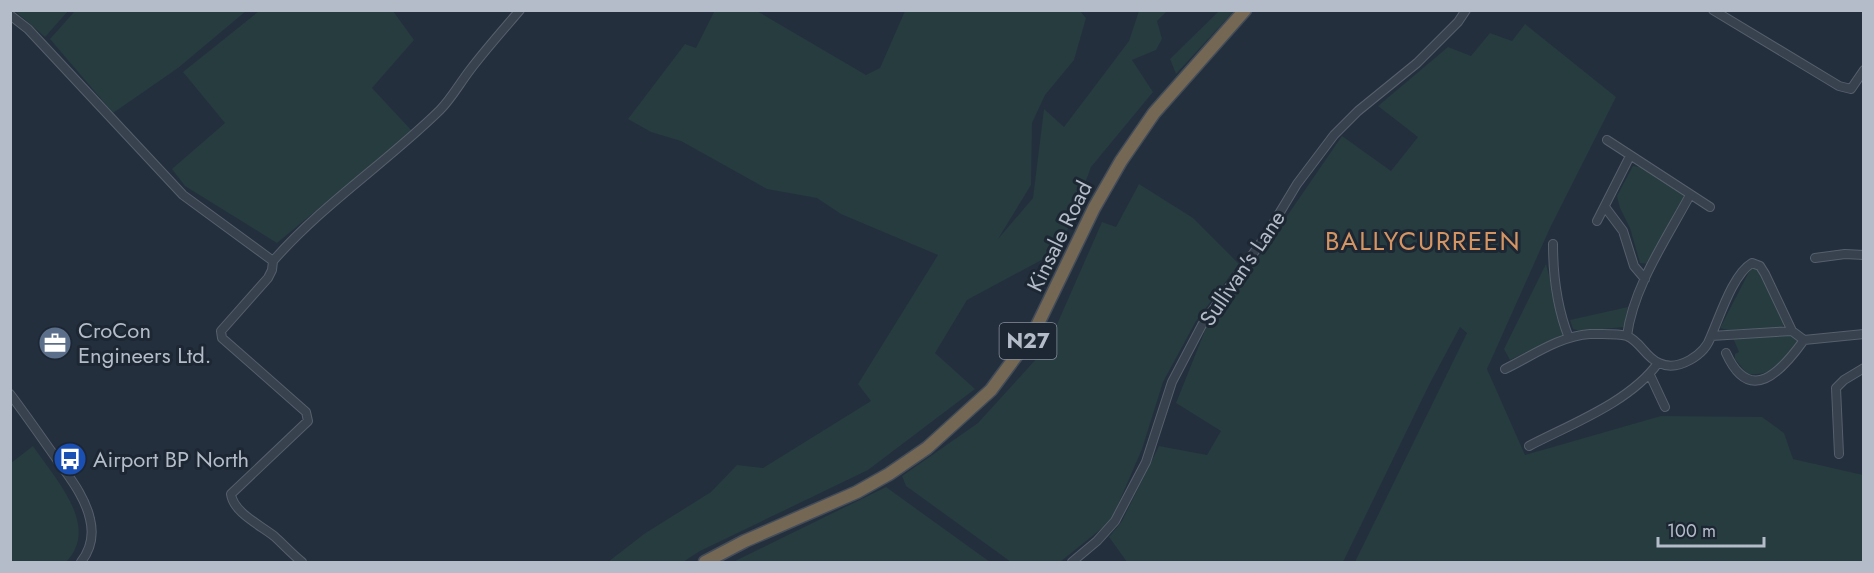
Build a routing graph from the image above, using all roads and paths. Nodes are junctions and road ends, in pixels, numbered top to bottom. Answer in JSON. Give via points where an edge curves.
{"nodes":[{"id":1,"x":520,"y":10,"type":"edge"},
{"id":2,"x":1245,"y":10,"type":"edge"},
{"id":3,"x":1466,"y":10,"type":"edge"},
{"id":4,"x":1713,"y":10,"type":"edge"},
{"id":5,"x":10,"y":15,"type":"edge"},
{"id":6,"x":1863,"y":70,"type":"edge"},
{"id":7,"x":1607,"y":140,"type":"dead end"},
{"id":8,"x":1630,"y":156,"type":"junction"},
{"id":9,"x":1690,"y":195,"type":"junction"},
{"id":10,"x":1605,"y":207,"type":"junction"},
{"id":11,"x":1710,"y":207,"type":"dead end"},
{"id":12,"x":1597,"y":221,"type":"dead end"},
{"id":13,"x":1553,"y":244,"type":"dead end"},
{"id":14,"x":1863,"y":255,"type":"edge"},
{"id":15,"x":1815,"y":258,"type":"dead end"},
{"id":16,"x":273,"y":261,"type":"junction"},
{"id":17,"x":1645,"y":279,"type":"junction"},
{"id":18,"x":1792,"y":331,"type":"junction"},
{"id":19,"x":1863,"y":334,"type":"edge"},
{"id":20,"x":1627,"y":336,"type":"junction"},
{"id":21,"x":1711,"y":336,"type":"junction"},
{"id":22,"x":1569,"y":338,"type":"junction"},
{"id":23,"x":1804,"y":340,"type":"junction"},
{"id":24,"x":1726,"y":353,"type":"dead end"},
{"id":25,"x":1658,"y":363,"type":"junction"},
{"id":26,"x":1863,"y":368,"type":"edge"},
{"id":27,"x":1505,"y":369,"type":"dead end"},
{"id":28,"x":1650,"y":375,"type":"junction"},
{"id":29,"x":10,"y":394,"type":"edge"},
{"id":30,"x":1665,"y":407,"type":"dead end"},
{"id":31,"x":316,"y":413,"type":"dead end"},
{"id":32,"x":306,"y":416,"type":"junction"},
{"id":33,"x":1529,"y":446,"type":"dead end"},
{"id":34,"x":1839,"y":454,"type":"dead end"},
{"id":35,"x":81,"y":562,"type":"edge"},
{"id":36,"x":302,"y":562,"type":"edge"},
{"id":37,"x":705,"y":562,"type":"edge"},
{"id":38,"x":1072,"y":562,"type":"edge"}],
"edges":[{"from":1,"to":16,"type":"street","via":[[442,108],[335,200]]},
{"from":2,"to":37,"type":"highway","name":"Kinsale Road","number":"N27","via":[[1154,113],[1121,160],[1034,332],[991,390],[927,448],[889,474]]},
{"from":3,"to":38,"type":"street","name":"Sullivan's Lane","via":[[1417,63],[1334,135],[1298,184],[1202,325],[1172,382],[1146,462],[1115,521]]},
{"from":4,"to":6,"type":"street","via":[[1839,86],[1851,88]]},
{"from":5,"to":16,"type":"street","via":[[28,29],[183,195]]},
{"from":7,"to":8,"type":"street"},
{"from":8,"to":9,"type":"street"},
{"from":8,"to":10,"type":"street"},
{"from":9,"to":11,"type":"street"},
{"from":9,"to":17,"type":"street"},
{"from":10,"to":12,"type":"street"},
{"from":10,"to":17,"type":"street","via":[[1623,231],[1634,266]]},
{"from":13,"to":22,"type":"street","via":[[1553,271]]},
{"from":14,"to":15,"type":"street"},
{"from":16,"to":32,"type":"street","via":[[268,278],[221,331],[222,338]]},
{"from":17,"to":20,"type":"street"},
{"from":18,"to":21,"type":"street"},
{"from":18,"to":21,"type":"street","via":[[1766,274],[1752,263],[1736,281]]},
{"from":18,"to":23,"type":"street"},
{"from":19,"to":23,"type":"street"},
{"from":20,"to":22,"type":"street","via":[[1592,334]]},
{"from":20,"to":25,"type":"street"},
{"from":21,"to":25,"type":"street","via":[[1709,343],[1688,362]]},
{"from":22,"to":27,"type":"street"},
{"from":23,"to":24,"type":"street","via":[[1770,377],[1755,381],[1740,376]]},
{"from":25,"to":28,"type":"street"},
{"from":26,"to":34,"type":"street","via":[[1836,388]]},
{"from":28,"to":30,"type":"street"},
{"from":28,"to":33,"type":"street","via":[[1630,393]]},
{"from":29,"to":35,"type":"street","via":[[84,501],[92,536],[89,551]]},
{"from":31,"to":32,"type":"street"},
{"from":32,"to":36,"type":"street","via":[[308,421],[303,427],[231,494],[232,501],[248,518]]}]}
